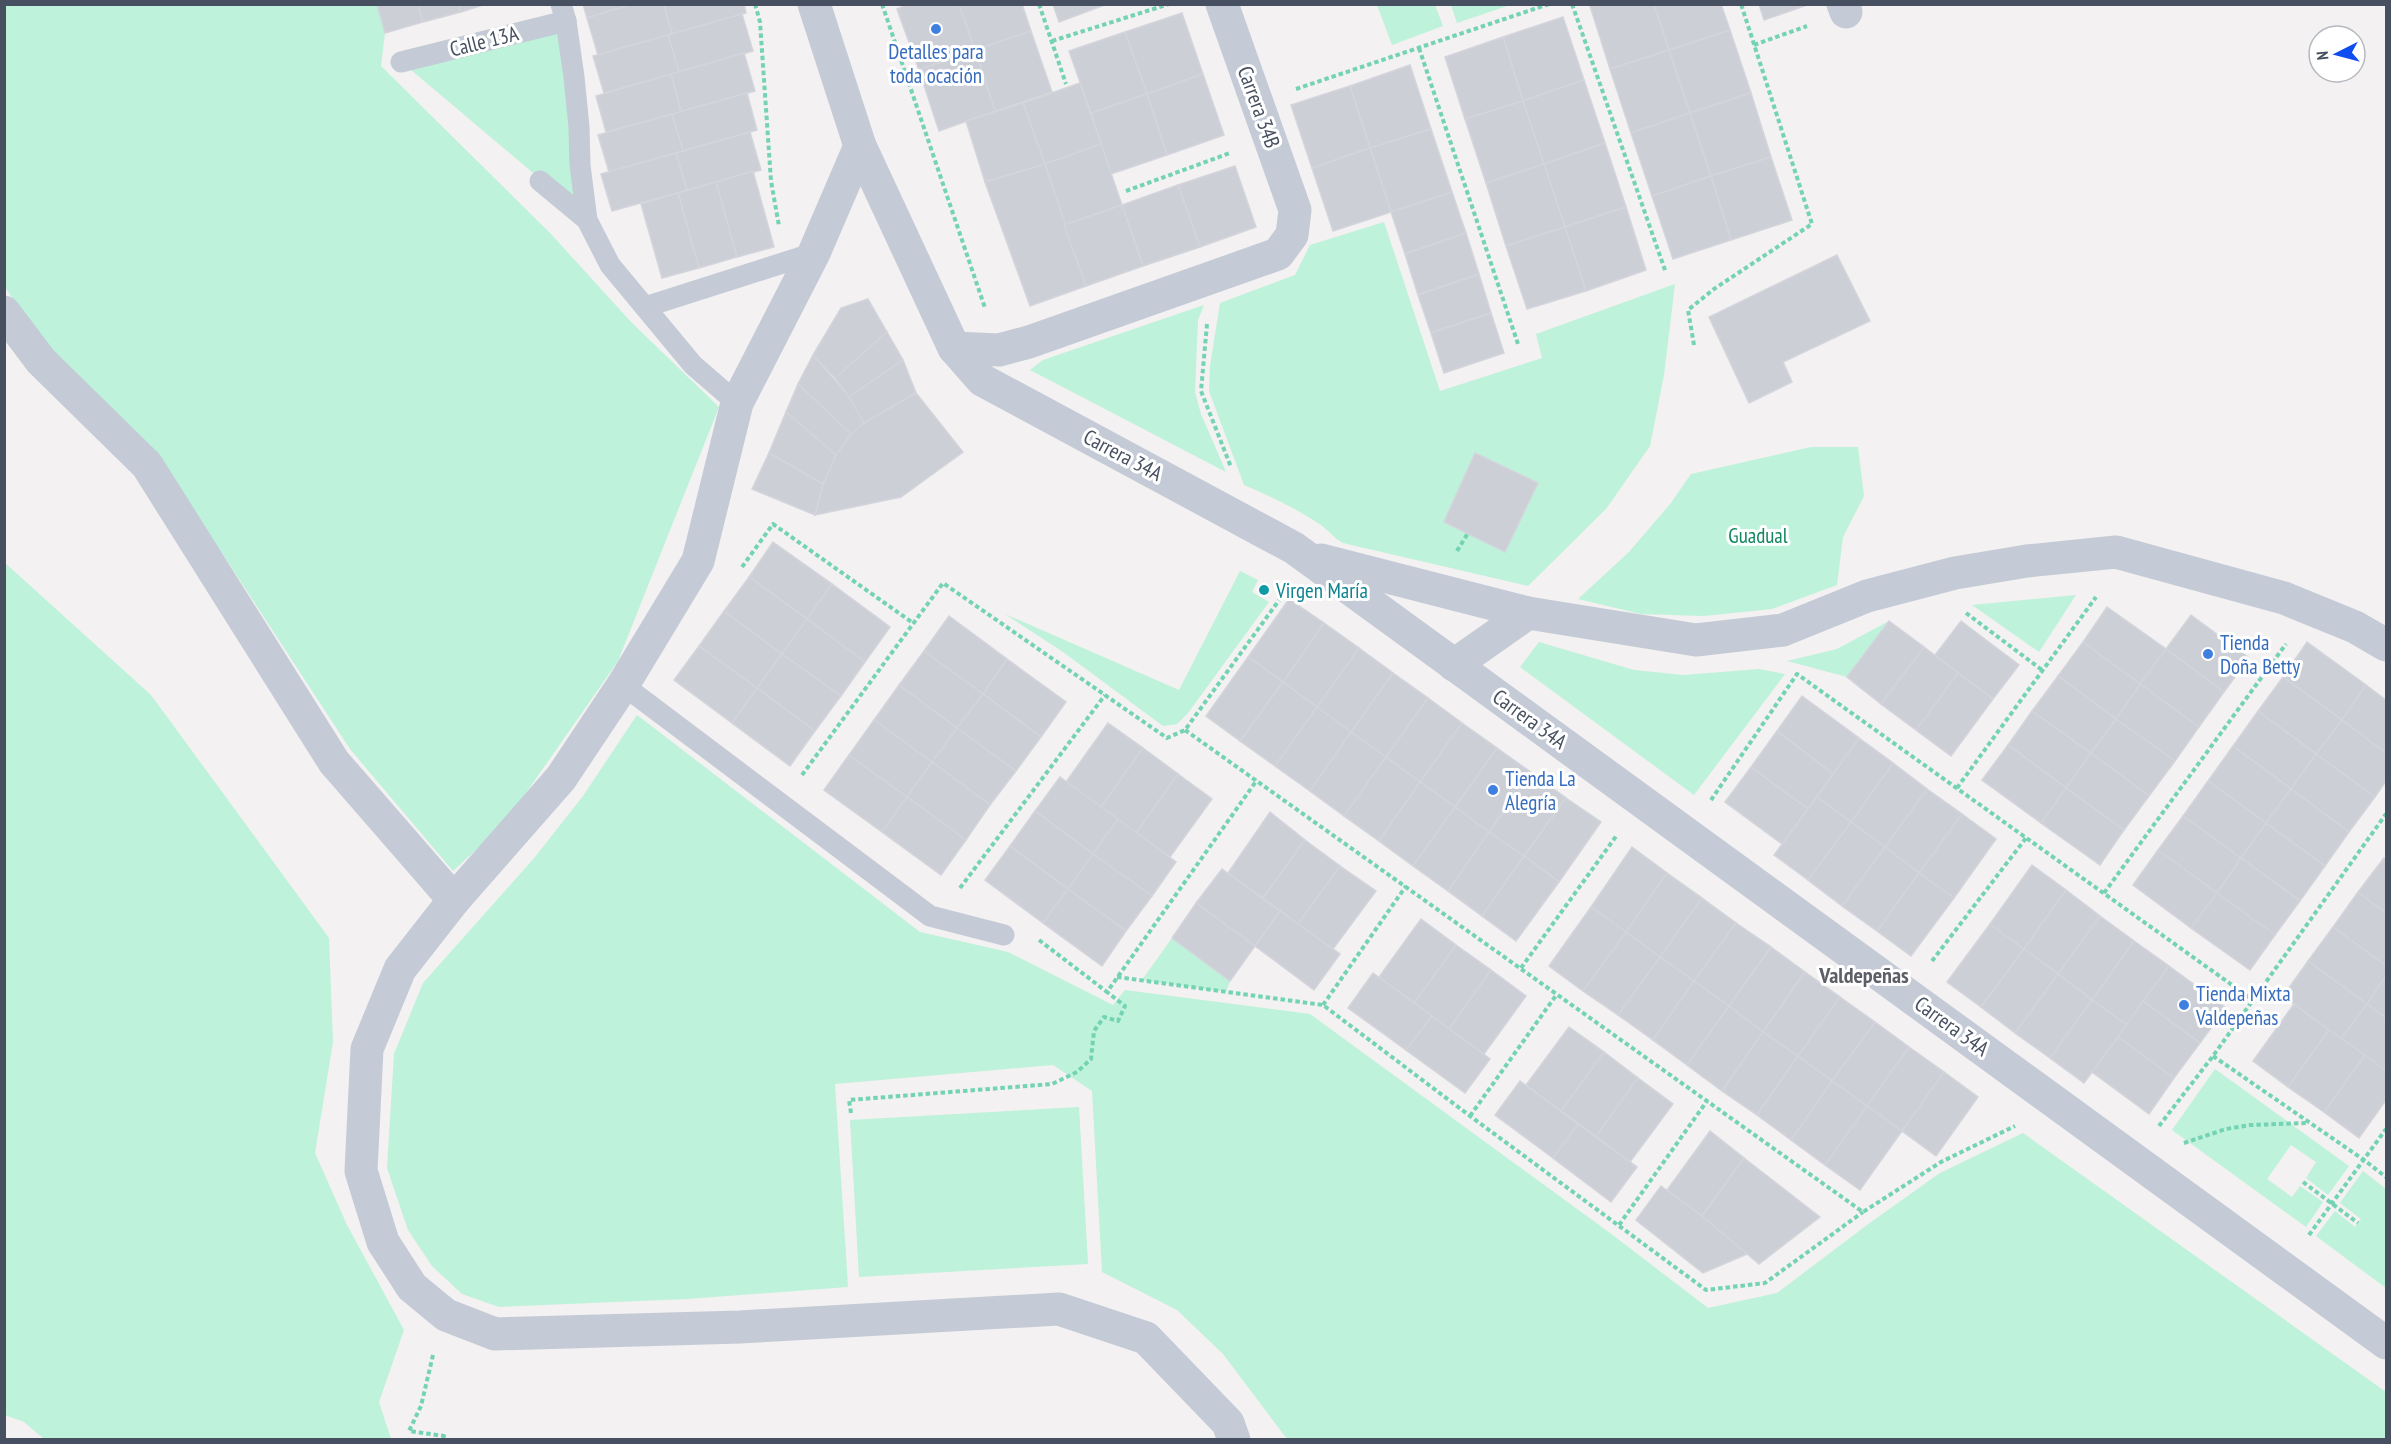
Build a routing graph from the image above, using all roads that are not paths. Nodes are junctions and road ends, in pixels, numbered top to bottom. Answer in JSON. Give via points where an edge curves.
{"nodes":[{"id":1,"x":814,"y":4,"type":"edge"},
{"id":2,"x":1222,"y":4,"type":"edge"},
{"id":3,"x":564,"y":13,"type":"edge"},
{"id":4,"x":401,"y":62,"type":"dead end"},
{"id":5,"x":860,"y":146,"type":"junction"},
{"id":6,"x":540,"y":181,"type":"dead end"},
{"id":7,"x":587,"y":220,"type":"junction"},
{"id":8,"x":800,"y":258,"type":"junction"},
{"id":9,"x":645,"y":307,"type":"junction"},
{"id":10,"x":4,"y":312,"type":"edge"},
{"id":11,"x":954,"y":348,"type":"junction"},
{"id":12,"x":737,"y":403,"type":"junction"},
{"id":13,"x":1305,"y":556,"type":"junction"},
{"id":14,"x":1528,"y":613,"type":"junction"},
{"id":15,"x":2386,"y":645,"type":"edge"},
{"id":16,"x":1454,"y":665,"type":"junction"},
{"id":17,"x":623,"y":685,"type":"junction"},
{"id":18,"x":454,"y":900,"type":"junction"},
{"id":19,"x":1004,"y":935,"type":"dead end"},
{"id":20,"x":2386,"y":1343,"type":"edge"},
{"id":21,"x":1234,"y":1440,"type":"edge"}],
"edges":[{"from":1,"to":5,"type":"street","name":"Carrera 34A"},
{"from":2,"to":11,"type":"street","name":"Carrera 34B","via":[[1295,210],[1292,235],[1278,254],[1029,342],[999,350]]},
{"from":3,"to":4,"type":"lane","name":"Calle 13A"},
{"from":3,"to":7,"type":"lane"},
{"from":5,"to":8,"type":"street"},
{"from":5,"to":11,"type":"street","name":"Carrera 34A"},
{"from":6,"to":7,"type":"lane"},
{"from":7,"to":9,"type":"lane","via":[[610,265]]},
{"from":8,"to":9,"type":"lane"},
{"from":8,"to":12,"type":"street"},
{"from":9,"to":12,"type":"lane","via":[[693,365]]},
{"from":10,"to":18,"type":"street","via":[[41,361],[147,465],[334,762]]},
{"from":11,"to":13,"type":"street","name":"Carrera 34A","via":[[982,380]]},
{"from":12,"to":17,"type":"street","via":[[698,561]]},
{"from":13,"to":14,"type":"street"},
{"from":13,"to":16,"type":"street","name":"Carrera 34A"},
{"from":14,"to":15,"type":"street","via":[[1706,639],[1783,630],[1867,596],[1955,573],[2116,552],[2284,598],[2355,627]]},
{"from":14,"to":16,"type":"street"},
{"from":16,"to":20,"type":"street","name":"Carrera 34A"},
{"from":17,"to":18,"type":"street","via":[[561,778]]},
{"from":17,"to":19,"type":"lane","via":[[930,916]]},
{"from":18,"to":21,"type":"street","via":[[400,969],[368,1049],[361,1171],[383,1242],[412,1287],[446,1314],[495,1334],[740,1327],[1059,1308],[1146,1338],[1228,1423]]}]}
